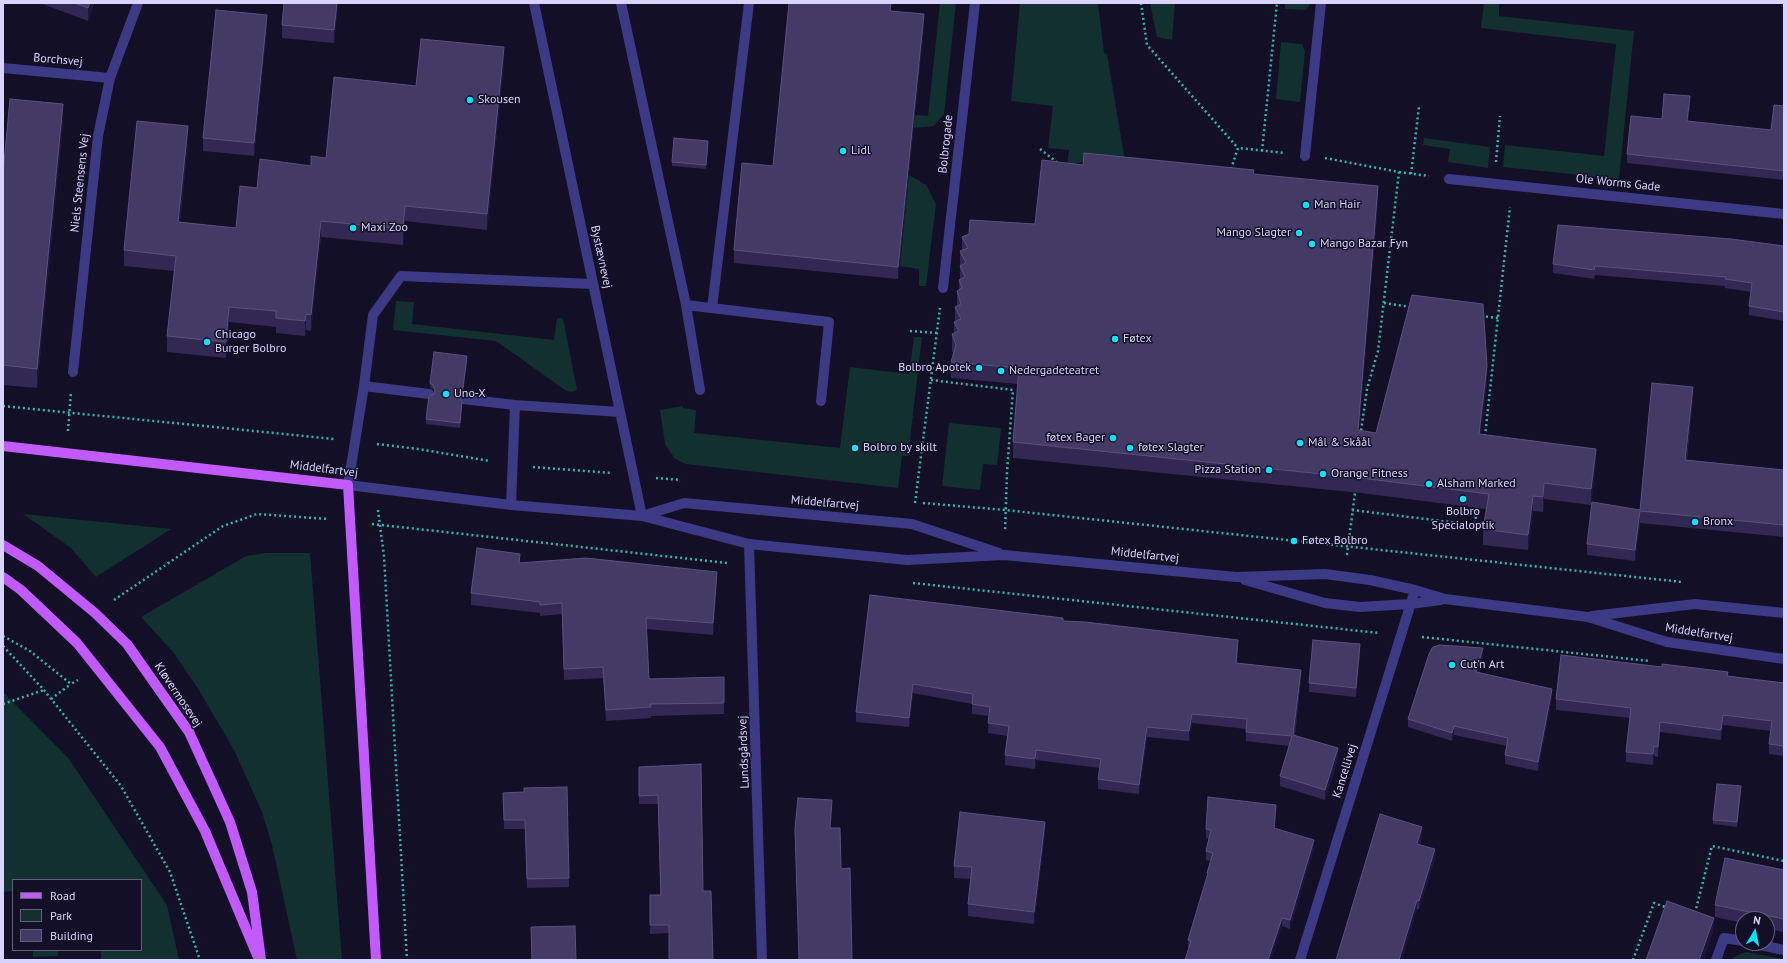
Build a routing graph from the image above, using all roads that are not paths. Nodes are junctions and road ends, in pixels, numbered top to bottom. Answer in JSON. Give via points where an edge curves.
{"nodes":[{"id":1,"x":138,"y":3,"type":"edge"},
{"id":2,"x":534,"y":3,"type":"edge"},
{"id":3,"x":621,"y":3,"type":"edge"},
{"id":4,"x":749,"y":3,"type":"edge"},
{"id":5,"x":975,"y":3,"type":"edge"},
{"id":6,"x":1321,"y":3,"type":"edge"},
{"id":7,"x":3,"y":68,"type":"edge"},
{"id":8,"x":110,"y":78,"type":"junction"},
{"id":9,"x":1305,"y":156,"type":"road end"},
{"id":10,"x":1449,"y":179,"type":"road end"},
{"id":11,"x":1784,"y":214,"type":"edge"},
{"id":12,"x":593,"y":284,"type":"junction"},
{"id":13,"x":943,"y":288,"type":"dead end"},
{"id":14,"x":686,"y":305,"type":"junction"},
{"id":15,"x":712,"y":308,"type":"junction"},
{"id":16,"x":73,"y":372,"type":"road end"},
{"id":17,"x":364,"y":386,"type":"junction"},
{"id":18,"x":700,"y":390,"type":"dead end"},
{"id":19,"x":429,"y":394,"type":"edge"},
{"id":20,"x":463,"y":399,"type":"dead end"},
{"id":21,"x":821,"y":401,"type":"dead end"},
{"id":22,"x":515,"y":405,"type":"junction"},
{"id":23,"x":620,"y":412,"type":"junction"},
{"id":24,"x":3,"y":446,"type":"edge"},
{"id":25,"x":348,"y":485,"type":"junction"},
{"id":26,"x":511,"y":505,"type":"junction"},
{"id":27,"x":642,"y":516,"type":"junction"},
{"id":28,"x":3,"y":544,"type":"edge"},
{"id":29,"x":749,"y":544,"type":"junction"},
{"id":30,"x":1004,"y":554,"type":"junction"},
{"id":31,"x":3,"y":577,"type":"edge"},
{"id":32,"x":1236,"y":577,"type":"junction"},
{"id":33,"x":1415,"y":590,"type":"junction"},
{"id":34,"x":1445,"y":599,"type":"junction"},
{"id":35,"x":1410,"y":604,"type":"junction"},
{"id":36,"x":1784,"y":613,"type":"edge"},
{"id":37,"x":1588,"y":616,"type":"junction"},
{"id":38,"x":1784,"y":659,"type":"edge"},
{"id":39,"x":1735,"y":940,"type":"edge"},
{"id":40,"x":260,"y":960,"type":"edge"},
{"id":41,"x":376,"y":960,"type":"edge"},
{"id":42,"x":762,"y":960,"type":"edge"},
{"id":43,"x":1300,"y":960,"type":"edge"},
{"id":44,"x":1716,"y":960,"type":"edge"}],
"edges":[{"from":1,"to":8,"type":"street","name":"Niels Steensens Vej"},
{"from":2,"to":12,"type":"street","name":"Bystævnevej"},
{"from":3,"to":14,"type":"street"},
{"from":4,"to":15,"type":"street"},
{"from":5,"to":13,"type":"street","name":"Bolbrogade"},
{"from":6,"to":9,"type":"street"},
{"from":7,"to":8,"type":"street","name":"Borchsvej"},
{"from":8,"to":16,"type":"street","name":"Niels Steensens Vej","via":[[98,136]]},
{"from":10,"to":11,"type":"street","name":"Ole Worms Gade"},
{"from":12,"to":17,"type":"street","via":[[401,276],[373,315]]},
{"from":12,"to":23,"type":"street","name":"Bystævnevej"},
{"from":14,"to":15,"type":"street"},
{"from":14,"to":18,"type":"street"},
{"from":15,"to":21,"type":"street","via":[[829,322]]},
{"from":17,"to":19,"type":"street"},
{"from":17,"to":25,"type":"street"},
{"from":20,"to":22,"type":"street"},
{"from":22,"to":23,"type":"street"},
{"from":22,"to":26,"type":"street"},
{"from":23,"to":27,"type":"street","name":"Bystævnevej"},
{"from":24,"to":25,"type":"main road","name":"Middelfartvej"},
{"from":25,"to":26,"type":"street","name":"Middelfartvej"},
{"from":25,"to":41,"type":"main road"},
{"from":26,"to":27,"type":"street","name":"Middelfartvej"},
{"from":27,"to":29,"type":"street","name":"Middelfartvej"},
{"from":27,"to":30,"type":"street","name":"Middelfartvej","via":[[684,503],[912,524]]},
{"from":28,"to":40,"type":"main road","name":"Kløvermosevej","via":[[38,566],[95,612],[127,644],[189,732],[230,822],[252,892]]},
{"from":29,"to":30,"type":"street","name":"Middelfartvej","via":[[907,560]]},
{"from":29,"to":42,"type":"street","name":"Lundsgårdsvej"},
{"from":30,"to":32,"type":"street","name":"Middelfartvej"},
{"from":31,"to":40,"type":"main road","name":"Kløvermosevej","via":[[21,590],[77,643],[160,747],[205,831]]},
{"from":32,"to":33,"type":"street","name":"Middelfartvej","via":[[1325,574]]},
{"from":32,"to":35,"type":"street","name":"Middelfartvej","via":[[1325,603],[1360,607]]},
{"from":33,"to":34,"type":"street","name":"Middelfartvej"},
{"from":33,"to":35,"type":"street","name":"Kancellivej"},
{"from":34,"to":35,"type":"street","name":"Middelfartvej"},
{"from":34,"to":37,"type":"street","name":"Middelfartvej"},
{"from":35,"to":43,"type":"street","name":"Kancellivej"},
{"from":36,"to":37,"type":"street","name":"Middelfartvej","via":[[1695,604]]},
{"from":37,"to":38,"type":"street","name":"Middelfartvej","via":[[1667,642]]},
{"from":39,"to":44,"type":"street","via":[[1724,938]]}]}
